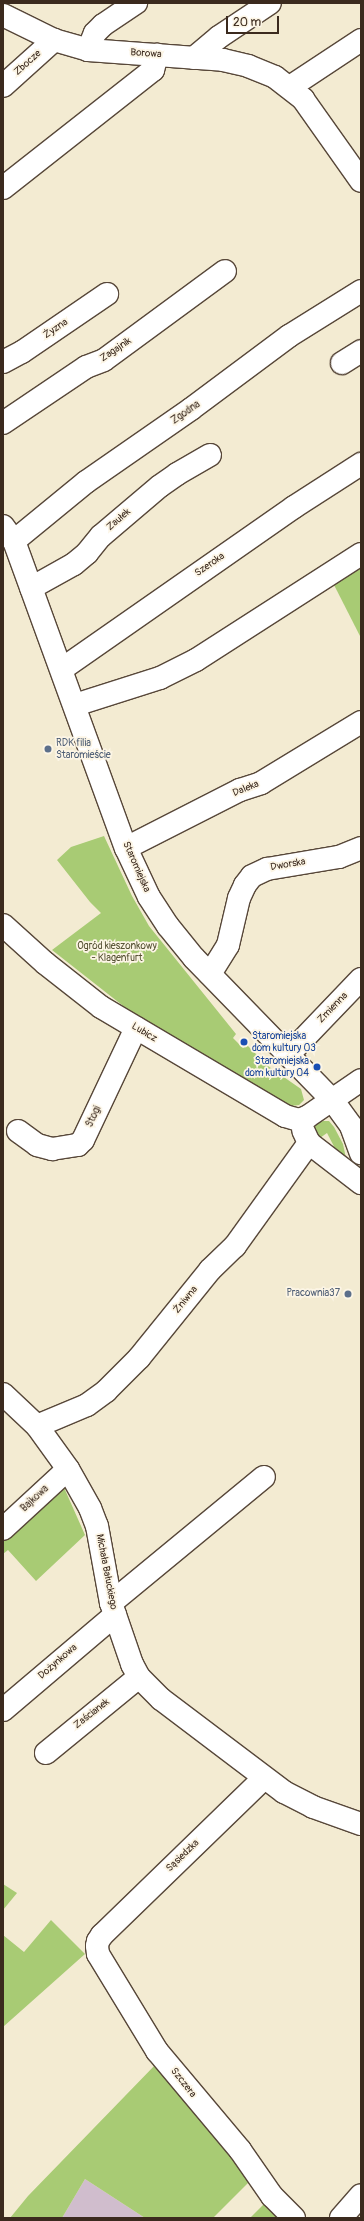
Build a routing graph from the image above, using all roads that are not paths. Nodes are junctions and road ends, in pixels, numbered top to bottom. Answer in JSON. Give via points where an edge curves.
{"nodes":[{"id":1,"x":136,"y":3,"type":"edge"},
{"id":2,"x":270,"y":3,"type":"edge"},
{"id":3,"x":3,"y":15,"type":"edge"},
{"id":4,"x":54,"y":40,"type":"junction"},
{"id":5,"x":361,"y":40,"type":"edge"},
{"id":6,"x":88,"y":50,"type":"junction"},
{"id":7,"x":157,"y":55,"type":"junction"},
{"id":8,"x":194,"y":58,"type":"junction"},
{"id":9,"x":3,"y":86,"type":"edge"},
{"id":10,"x":290,"y":87,"type":"junction"},
{"id":11,"x":361,"y":182,"type":"edge"},
{"id":12,"x":3,"y":188,"type":"edge"},
{"id":13,"x":225,"y":271,"type":"dead end"},
{"id":14,"x":361,"y":291,"type":"edge"},
{"id":15,"x":108,"y":294,"type":"dead end"},
{"id":16,"x":361,"y":351,"type":"edge"},
{"id":17,"x":3,"y":362,"type":"edge"},
{"id":18,"x":342,"y":363,"type":"dead end"},
{"id":19,"x":3,"y":423,"type":"edge"},
{"id":20,"x":210,"y":455,"type":"dead end"},
{"id":21,"x":361,"y":464,"type":"edge"},
{"id":22,"x":9,"y":533,"type":"edge"},
{"id":23,"x":361,"y":554,"type":"edge"},
{"id":24,"x":31,"y":588,"type":"junction"},
{"id":25,"x":62,"y":669,"type":"junction"},
{"id":26,"x":75,"y":705,"type":"junction"},
{"id":27,"x":361,"y":722,"type":"edge"},
{"id":28,"x":126,"y":848,"type":"junction"},
{"id":29,"x":361,"y":848,"type":"edge"},
{"id":30,"x":7,"y":935,"type":"edge"},
{"id":31,"x":210,"y":974,"type":"junction"},
{"id":32,"x":361,"y":979,"type":"edge"},
{"id":33,"x":136,"y":1028,"type":"junction"},
{"id":34,"x":289,"y":1054,"type":"junction"},
{"id":35,"x":361,"y":1080,"type":"edge"},
{"id":36,"x":333,"y":1101,"type":"junction"},
{"id":37,"x":299,"y":1120,"type":"junction"},
{"id":38,"x":18,"y":1131,"type":"dead end"},
{"id":39,"x":309,"y":1143,"type":"junction"},
{"id":40,"x":361,"y":1153,"type":"edge"},
{"id":41,"x":361,"y":1183,"type":"edge"},
{"id":42,"x":3,"y":1394,"type":"edge"},
{"id":43,"x":36,"y":1426,"type":"junction"},
{"id":44,"x":68,"y":1469,"type":"junction"},
{"id":45,"x":264,"y":1477,"type":"dead end"},
{"id":46,"x":3,"y":1529,"type":"edge"},
{"id":47,"x":113,"y":1609,"type":"junction"},
{"id":48,"x":139,"y":1677,"type":"junction"},
{"id":49,"x":3,"y":1710,"type":"edge"},
{"id":50,"x":46,"y":1753,"type":"dead end"},
{"id":51,"x":264,"y":1778,"type":"junction"},
{"id":52,"x":361,"y":1824,"type":"edge"},
{"id":53,"x":102,"y":1934,"type":"joint"},
{"id":54,"x":361,"y":2195,"type":"edge"},
{"id":55,"x":294,"y":2218,"type":"edge"},
{"id":56,"x":341,"y":2218,"type":"edge"}],
"edges":[{"from":1,"to":6,"type":"street","via":[[103,25],[95,33]]},
{"from":2,"to":8,"type":"street","via":[[219,37]]},
{"from":3,"to":4,"type":"street","name":"Borowa"},
{"from":4,"to":6,"type":"street","name":"Borowa"},
{"from":4,"to":9,"type":"street","name":"Zbocze"},
{"from":5,"to":10,"type":"street"},
{"from":6,"to":7,"type":"street","name":"Borowa"},
{"from":7,"to":8,"type":"street","name":"Borowa"},
{"from":7,"to":12,"type":"street","via":[[153,70]]},
{"from":8,"to":10,"type":"street","name":"Borowa","via":[[223,60],[248,66],[275,77]]},
{"from":10,"to":11,"type":"street","name":"Borowa","via":[[312,110]]},
{"from":13,"to":19,"type":"street","name":"Zagajnik","via":[[104,360],[86,367]]},
{"from":14,"to":22,"type":"street","name":"Zgodna","via":[[289,336],[191,410]]},
{"from":15,"to":17,"type":"street","name":"Żyzna"},
{"from":16,"to":18,"type":"street"},
{"from":20,"to":24,"type":"street","name":"Zaułek","via":[[160,486],[74,564]]},
{"from":21,"to":25,"type":"street","name":"Szeroka","via":[[294,507]]},
{"from":22,"to":24,"type":"street","name":"Staromiejska"},
{"from":23,"to":26,"type":"street","via":[[196,660],[160,678]]},
{"from":24,"to":25,"type":"street","name":"Staromiejska"},
{"from":25,"to":26,"type":"street","name":"Staromiejska"},
{"from":26,"to":28,"type":"street","name":"Staromiejska"},
{"from":27,"to":28,"type":"street","name":"Daleka","via":[[261,783],[240,790]]},
{"from":28,"to":31,"type":"street","name":"Staromiejska","via":[[149,897],[168,926]]},
{"from":29,"to":31,"type":"street","name":"Dworska","via":[[339,857],[267,869],[252,876],[239,898],[228,945]]},
{"from":30,"to":33,"type":"street","name":"Lubicz","via":[[101,1007]]},
{"from":31,"to":34,"type":"street","name":"Staromiejska"},
{"from":32,"to":34,"type":"street","name":"Zmienna"},
{"from":33,"to":37,"type":"street","name":"Lubicz","via":[[285,1116]]},
{"from":33,"to":38,"type":"street","name":"Stogi","via":[[83,1140],[78,1145],[52,1149],[37,1146]]},
{"from":34,"to":36,"type":"street","name":"Staromiejska"},
{"from":35,"to":36,"type":"street"},
{"from":36,"to":37,"type":"street"},
{"from":36,"to":40,"type":"street","name":"Staromiejska","via":[[352,1126]]},
{"from":37,"to":39,"type":"street"},
{"from":39,"to":41,"type":"street"},
{"from":39,"to":43,"type":"street","name":"Żniwna","via":[[235,1246],[210,1270],[139,1358],[106,1391],[87,1405]]},
{"from":42,"to":43,"type":"street","name":"Michała Bałuckiego"},
{"from":43,"to":44,"type":"street","name":"Michała Bałuckiego"},
{"from":44,"to":46,"type":"street","name":"Bajkowa"},
{"from":44,"to":47,"type":"street","name":"Michała Bałuckiego","via":[[83,1494],[97,1526]]},
{"from":45,"to":47,"type":"street","name":"Dożynkowa"},
{"from":47,"to":48,"type":"street","name":"Michała Bałuckiego"},
{"from":47,"to":49,"type":"street","name":"Dożynkowa"},
{"from":48,"to":50,"type":"street","name":"Zaścianek"},
{"from":48,"to":51,"type":"street","name":"Michała Bałuckiego","via":[[161,1699]]},
{"from":51,"to":52,"type":"street","name":"Michała Bałuckiego","via":[[313,1807]]},
{"from":51,"to":53,"type":"street","name":"Sąsiedzka"},
{"from":53,"to":55,"type":"street","name":"Szczera","via":[[98,1941],[98,1954],[157,2051],[240,2150],[272,2196]]},
{"from":54,"to":56,"type":"street"}]}
